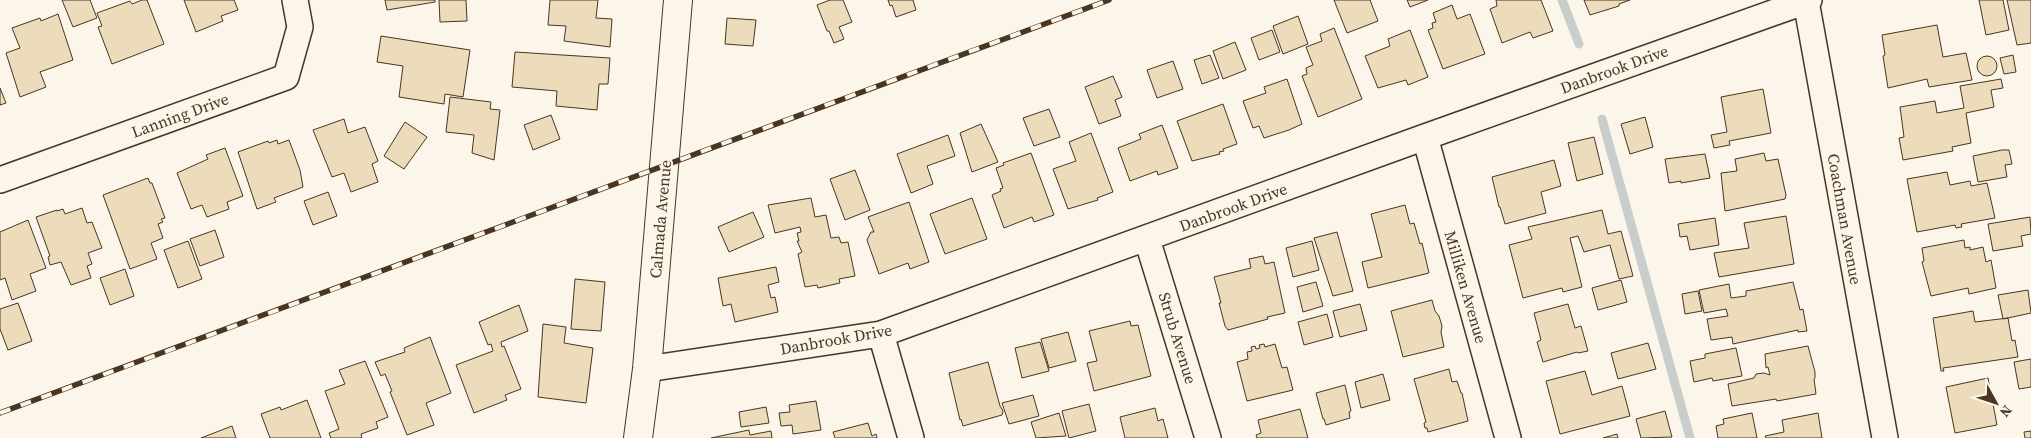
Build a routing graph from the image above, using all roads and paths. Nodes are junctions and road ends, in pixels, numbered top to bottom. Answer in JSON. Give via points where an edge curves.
{"nodes":[{"id":1,"x":294,"y":0,"type":"edge"},
{"id":2,"x":678,"y":0,"type":"edge"},
{"id":3,"x":1807,"y":0,"type":"edge"},
{"id":4,"x":1424,"y":137,"type":"junction"},
{"id":5,"x":0,"y":180,"type":"edge"},
{"id":6,"x":1147,"y":239,"type":"junction"},
{"id":7,"x":881,"y":334,"type":"junction"},
{"id":8,"x":647,"y":369,"type":"junction"},
{"id":9,"x":638,"y":438,"type":"edge"},
{"id":10,"x":911,"y":438,"type":"edge"},
{"id":11,"x":1208,"y":438,"type":"edge"},
{"id":12,"x":1508,"y":438,"type":"edge"},
{"id":13,"x":1885,"y":438,"type":"edge"}],
"edges":[{"from":1,"to":5,"type":"street","name":"Lanning Drive","via":[[300,27],[286,77]]},
{"from":2,"to":8,"type":"street","name":"Calmada Avenue"},
{"from":3,"to":4,"type":"street","name":"Danbrook Drive"},
{"from":3,"to":13,"type":"street","name":"Coachman Avenue"},
{"from":4,"to":6,"type":"street","name":"Danbrook Drive"},
{"from":4,"to":12,"type":"street","name":"Milliken Avenue"},
{"from":6,"to":7,"type":"street","name":"Danbrook Drive"},
{"from":6,"to":11,"type":"street","name":"Strub Avenue"},
{"from":7,"to":8,"type":"street","name":"Danbrook Drive"},
{"from":7,"to":10,"type":"street"},
{"from":8,"to":9,"type":"street","name":"Calmada Avenue"}]}
